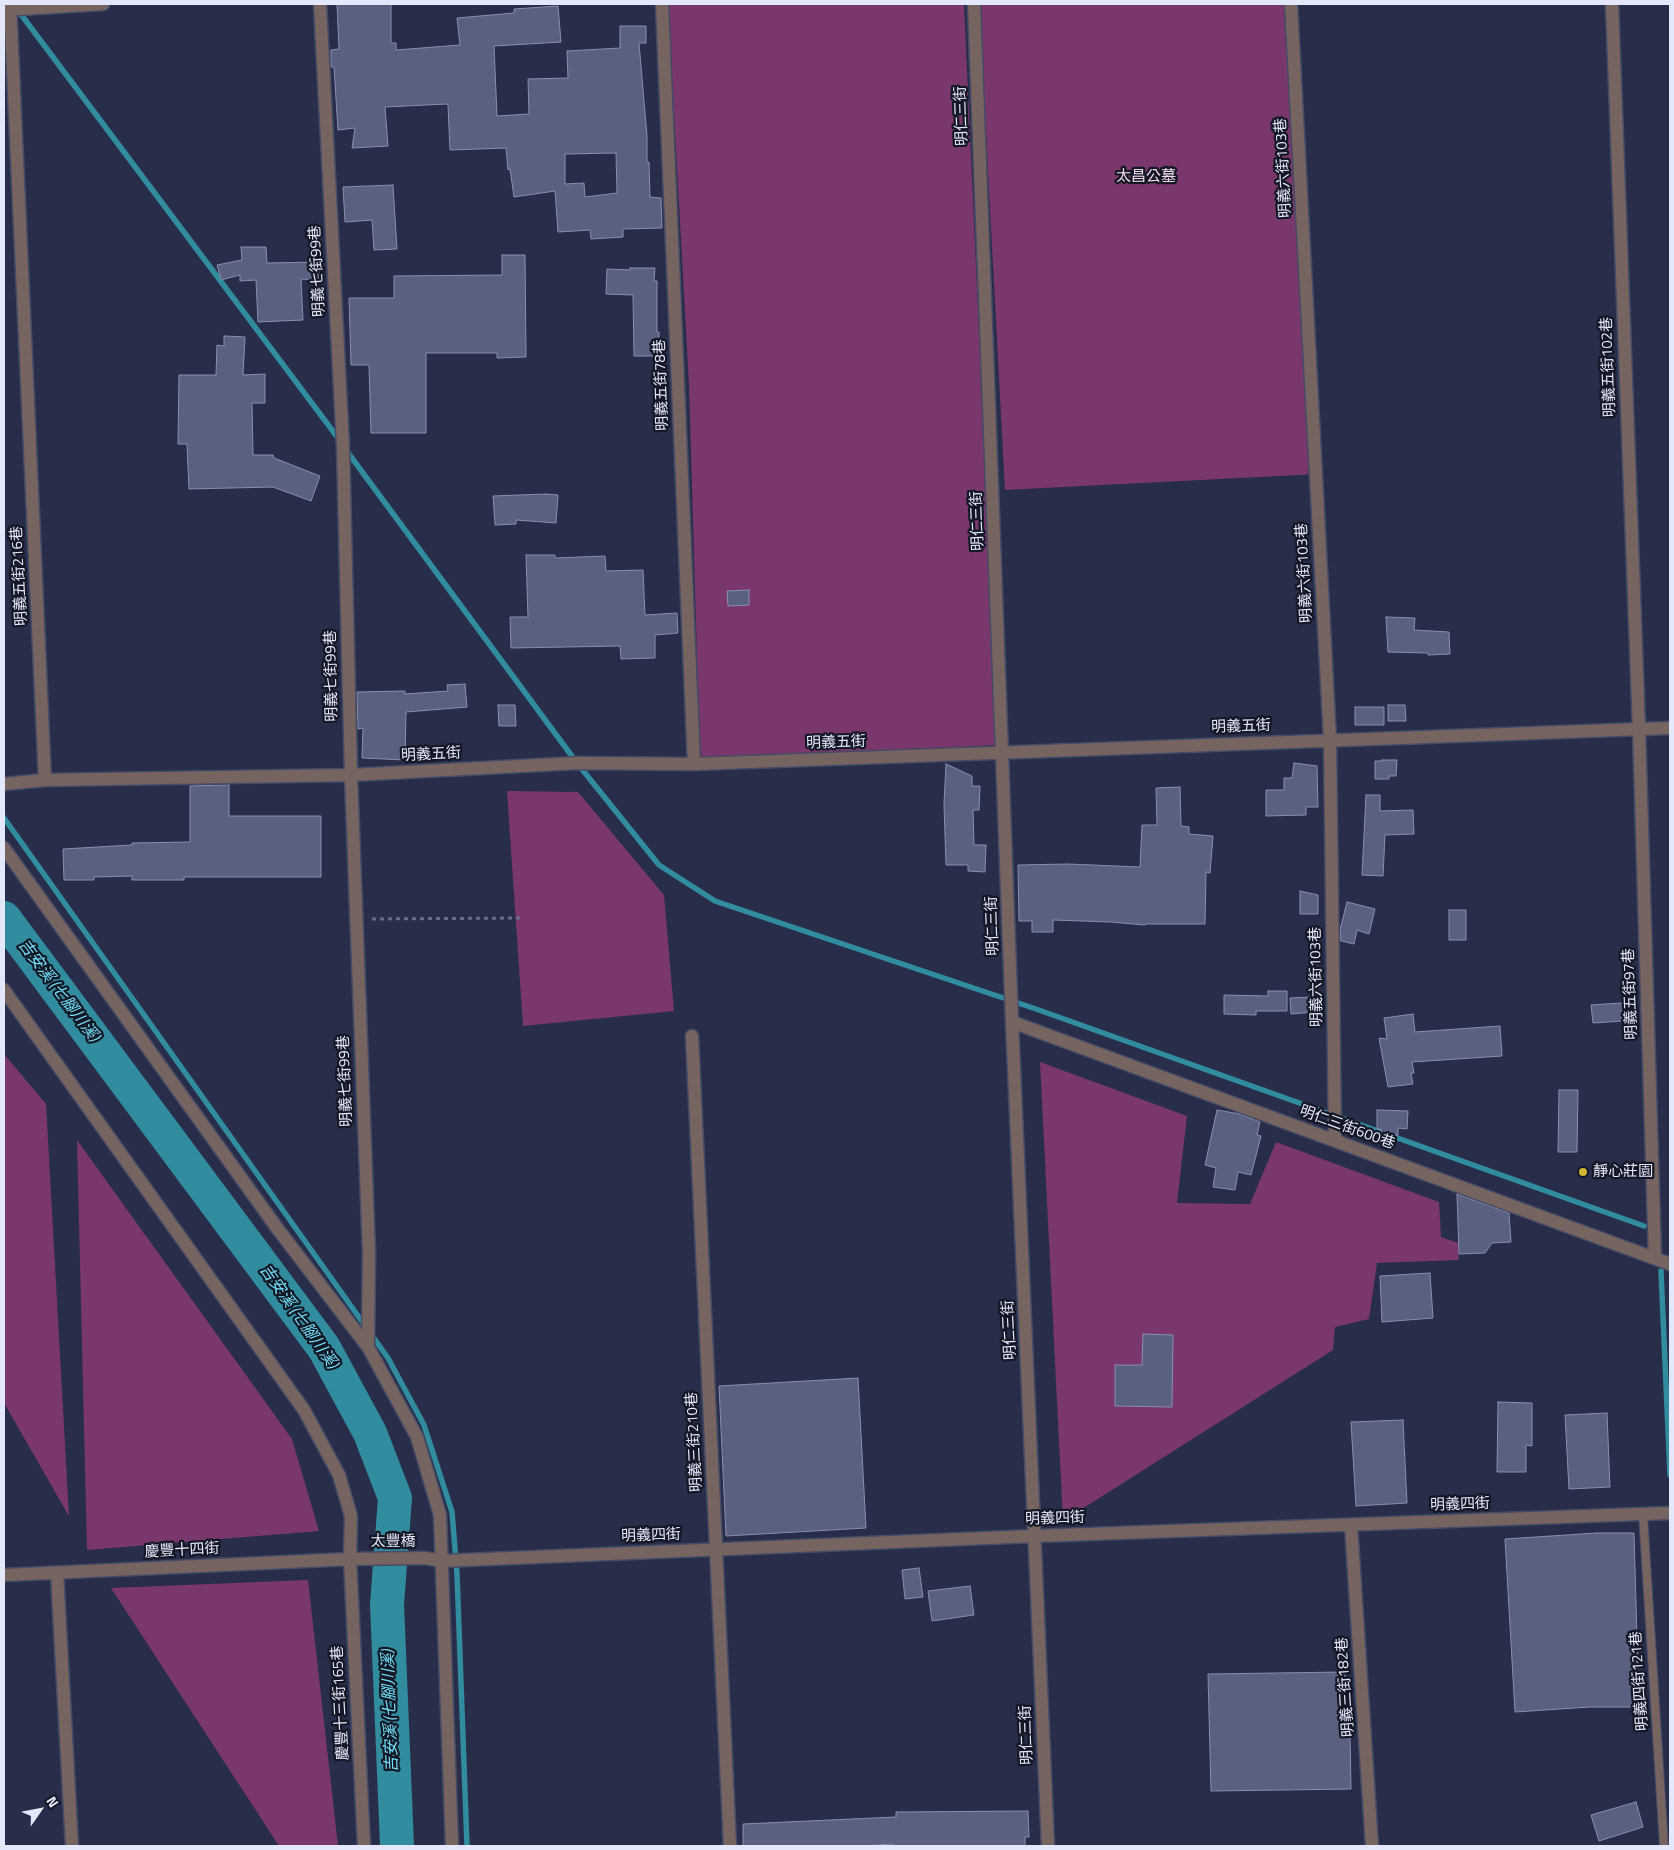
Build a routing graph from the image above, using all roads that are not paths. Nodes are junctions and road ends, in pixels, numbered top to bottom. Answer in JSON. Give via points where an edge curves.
{"nodes":[{"id":1,"x":103,"y":4,"type":"edge"},
{"id":2,"x":320,"y":4,"type":"edge"},
{"id":3,"x":662,"y":4,"type":"edge"},
{"id":4,"x":974,"y":4,"type":"edge"},
{"id":5,"x":1291,"y":4,"type":"edge"},
{"id":6,"x":1612,"y":4,"type":"edge"},
{"id":7,"x":8,"y":8,"type":"edge"},
{"id":8,"x":1670,"y":728,"type":"edge"},
{"id":9,"x":1639,"y":729,"type":"junction"},
{"id":10,"x":1330,"y":740,"type":"junction"},
{"id":11,"x":1003,"y":752,"type":"junction"},
{"id":12,"x":694,"y":764,"type":"junction"},
{"id":13,"x":350,"y":775,"type":"junction"},
{"id":14,"x":45,"y":780,"type":"junction"},
{"id":15,"x":4,"y":784,"type":"edge"},
{"id":16,"x":4,"y":848,"type":"edge"},
{"id":17,"x":4,"y":990,"type":"edge"},
{"id":18,"x":1012,"y":1022,"type":"junction"},
{"id":19,"x":692,"y":1036,"type":"dead end"},
{"id":20,"x":1335,"y":1140,"type":"junction"},
{"id":21,"x":1655,"y":1258,"type":"junction"},
{"id":22,"x":1670,"y":1264,"type":"edge"},
{"id":23,"x":368,"y":1347,"type":"junction"},
{"id":24,"x":1670,"y":1513,"type":"edge"},
{"id":25,"x":1643,"y":1514,"type":"junction"},
{"id":26,"x":1351,"y":1525,"type":"junction"},
{"id":27,"x":1035,"y":1536,"type":"junction"},
{"id":28,"x":717,"y":1550,"type":"junction"},
{"id":29,"x":424,"y":1558,"type":"joint"},
{"id":30,"x":356,"y":1559,"type":"junction"},
{"id":31,"x":442,"y":1561,"type":"junction"},
{"id":32,"x":57,"y":1573,"type":"junction"},
{"id":33,"x":4,"y":1575,"type":"edge"},
{"id":34,"x":72,"y":1846,"type":"edge"},
{"id":35,"x":364,"y":1846,"type":"edge"},
{"id":36,"x":452,"y":1846,"type":"edge"},
{"id":37,"x":730,"y":1846,"type":"edge"},
{"id":38,"x":1048,"y":1846,"type":"edge"},
{"id":39,"x":1372,"y":1846,"type":"edge"},
{"id":40,"x":1664,"y":1846,"type":"edge"}],
"edges":[{"from":1,"to":7,"type":"street"},
{"from":2,"to":13,"type":"street","name":"明義七街99巷","via":[[343,446]]},
{"from":3,"to":12,"type":"street","name":"明義五街78巷"},
{"from":4,"to":11,"type":"street","name":"明仁三街"},
{"from":5,"to":10,"type":"street","name":"明義六街103巷"},
{"from":6,"to":9,"type":"street","name":"明義五街102巷"},
{"from":7,"to":14,"type":"street","name":"明義五街216巷"},
{"from":8,"to":9,"type":"street","name":"明義五街"},
{"from":9,"to":10,"type":"street","name":"明義五街"},
{"from":9,"to":21,"type":"street","name":"明義五街97巷"},
{"from":10,"to":11,"type":"street","name":"明義五街"},
{"from":10,"to":20,"type":"street","name":"明義六街103巷"},
{"from":11,"to":12,"type":"street","name":"明義五街"},
{"from":11,"to":18,"type":"street","name":"明仁三街"},
{"from":12,"to":13,"type":"street","name":"明義五街","via":[[577,763]]},
{"from":13,"to":14,"type":"street","name":"明義五街"},
{"from":13,"to":23,"type":"street","name":"明義七街99巷","via":[[370,1252]]},
{"from":14,"to":15,"type":"street","name":"明義五街"},
{"from":16,"to":23,"type":"street","via":[[277,1228]]},
{"from":17,"to":30,"type":"street","name":"慶豐十三街165巷","via":[[304,1410],[339,1475],[351,1516]]},
{"from":18,"to":20,"type":"street","name":"明仁三街600巷"},
{"from":18,"to":27,"type":"street","name":"明仁三街"},
{"from":19,"to":28,"type":"street","name":"明義三街210巷"},
{"from":20,"to":21,"type":"street","name":"明仁三街600巷"},
{"from":21,"to":22,"type":"street","name":"明仁三街600巷"},
{"from":23,"to":31,"type":"street","via":[[418,1437],[440,1515]]},
{"from":24,"to":25,"type":"street","name":"明義四街"},
{"from":25,"to":26,"type":"street","name":"明義四街"},
{"from":25,"to":40,"type":"lane","name":"明義四街121巷"},
{"from":26,"to":27,"type":"street","name":"明義四街"},
{"from":26,"to":39,"type":"street","name":"明義三街182巷"},
{"from":27,"to":28,"type":"street","name":"明義四街"},
{"from":27,"to":38,"type":"street","name":"明仁三街"},
{"from":28,"to":31,"type":"street","name":"明義四街"},
{"from":28,"to":37,"type":"street","name":"明義三街210巷"},
{"from":29,"to":30,"type":"street","name":"太豐橋"},
{"from":29,"to":31,"type":"street","name":"明義四街"},
{"from":30,"to":32,"type":"street","name":"慶豐十四街"},
{"from":30,"to":35,"type":"street","name":"慶豐十三街165巷"},
{"from":31,"to":36,"type":"street"},
{"from":32,"to":33,"type":"street","name":"慶豐十四街"},
{"from":32,"to":34,"type":"street"}]}
